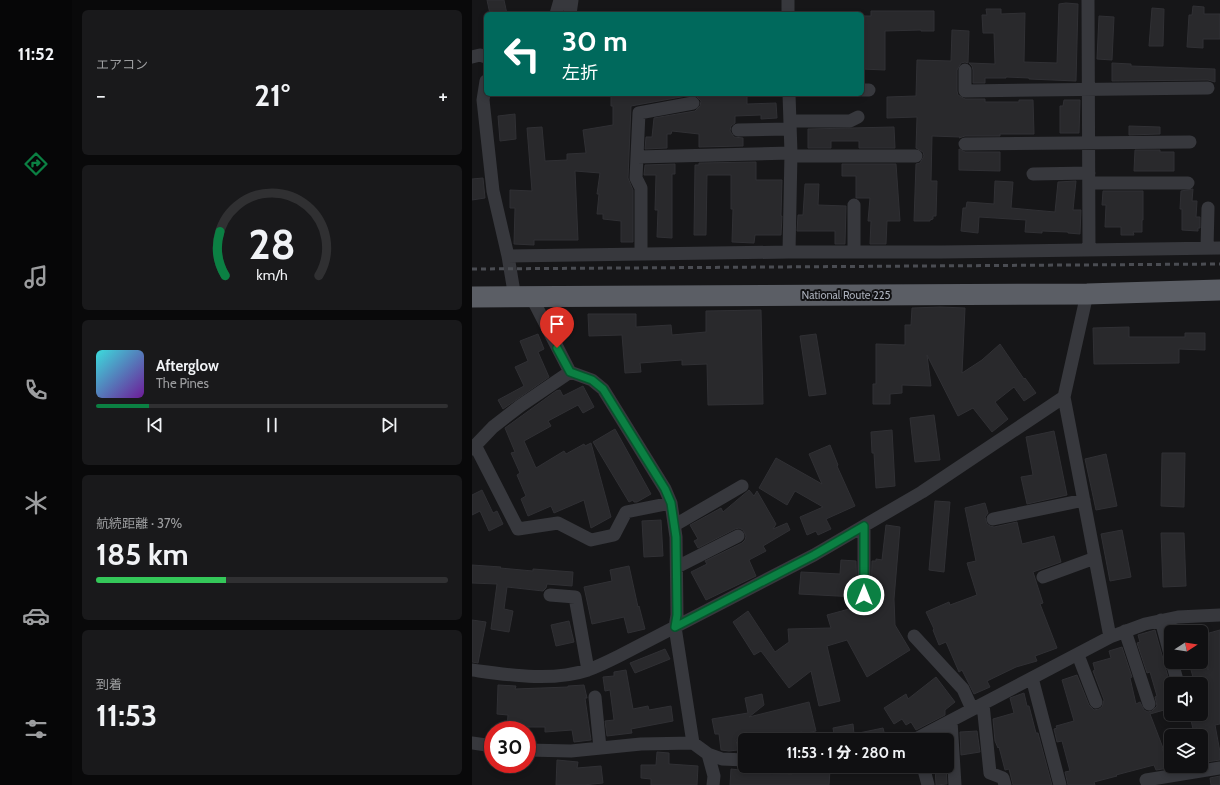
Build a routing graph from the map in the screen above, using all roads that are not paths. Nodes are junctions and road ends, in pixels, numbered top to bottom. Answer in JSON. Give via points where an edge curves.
{"nodes":[{"id":1,"x":560,"y":0,"type":"edge"},
{"id":2,"x":572,"y":0,"type":"edge"},
{"id":3,"x":788,"y":0,"type":"edge"},
{"id":4,"x":1088,"y":0,"type":"edge"},
{"id":5,"x":557,"y":12,"type":"edge"},
{"id":6,"x":570,"y":12,"type":"edge"},
{"id":7,"x":788,"y":12,"type":"edge"},
{"id":8,"x":484,"y":56,"type":"edge"},
{"id":9,"x":472,"y":57,"type":"edge"},
{"id":10,"x":965,"y":70,"type":"dead end"},
{"id":11,"x":1208,"y":88,"type":"dead end"},
{"id":12,"x":1088,"y":89,"type":"junction"},
{"id":13,"x":484,"y":94,"type":"edge"},
{"id":14,"x":790,"y":96,"type":"edge"},
{"id":15,"x":693,"y":103,"type":"dead end"},
{"id":16,"x":858,"y":117,"type":"dead end"},
{"id":17,"x":790,"y":125,"type":"junction"},
{"id":18,"x":738,"y":130,"type":"dead end"},
{"id":19,"x":1190,"y":142,"type":"dead end"},
{"id":20,"x":1088,"y":143,"type":"junction"},
{"id":21,"x":965,"y":144,"type":"dead end"},
{"id":22,"x":790,"y":154,"type":"junction"},
{"id":23,"x":916,"y":156,"type":"dead end"},
{"id":24,"x":637,"y":157,"type":"junction"},
{"id":25,"x":1033,"y":174,"type":"dead end"},
{"id":26,"x":1089,"y":178,"type":"junction"},
{"id":27,"x":1188,"y":183,"type":"dead end"},
{"id":28,"x":854,"y":205,"type":"dead end"},
{"id":29,"x":1208,"y":208,"type":"dead end"},
{"id":30,"x":1214,"y":248,"type":"edge"},
{"id":31,"x":1089,"y":249,"type":"junction"},
{"id":32,"x":789,"y":252,"type":"junction"},
{"id":33,"x":854,"y":252,"type":"junction"},
{"id":34,"x":641,"y":254,"type":"junction"},
{"id":35,"x":508,"y":256,"type":"junction"},
{"id":36,"x":1220,"y":290,"type":"edge"},
{"id":37,"x":1087,"y":294,"type":"junction"},
{"id":38,"x":472,"y":298,"type":"edge"},
{"id":39,"x":524,"y":298,"type":"junction"},
{"id":40,"x":570,"y":372,"type":"junction"},
{"id":41,"x":1064,"y":397,"type":"junction"},
{"id":42,"x":474,"y":447,"type":"edge"},
{"id":43,"x":742,"y":486,"type":"dead end"},
{"id":44,"x":1084,"y":500,"type":"junction"},
{"id":45,"x":671,"y":503,"type":"junction"},
{"id":46,"x":993,"y":519,"type":"dead end"},
{"id":47,"x":675,"y":525,"type":"junction"},
{"id":48,"x":864,"y":526,"type":"junction"},
{"id":49,"x":738,"y":536,"type":"dead end"},
{"id":50,"x":1095,"y":558,"type":"junction"},
{"id":51,"x":677,"y":567,"type":"junction"},
{"id":52,"x":1043,"y":577,"type":"dead end"},
{"id":53,"x":550,"y":595,"type":"dead end"},
{"id":54,"x":864,"y":595,"type":"dead end"},
{"id":55,"x":1220,"y":615,"type":"edge"},
{"id":56,"x":1161,"y":620,"type":"junction"},
{"id":57,"x":675,"y":627,"type":"junction"},
{"id":58,"x":1125,"y":631,"type":"junction"},
{"id":59,"x":1164,"y":631,"type":"edge"},
{"id":60,"x":914,"y":636,"type":"dead end"},
{"id":61,"x":1110,"y":637,"type":"junction"},
{"id":62,"x":1078,"y":655,"type":"junction"},
{"id":63,"x":472,"y":670,"type":"edge"},
{"id":64,"x":588,"y":670,"type":"junction"},
{"id":65,"x":1032,"y":678,"type":"junction"},
{"id":66,"x":595,"y":697,"type":"dead end"},
{"id":67,"x":1096,"y":702,"type":"dead end"},
{"id":68,"x":1149,"y":704,"type":"dead end"},
{"id":69,"x":978,"y":706,"type":"junction"},
{"id":70,"x":951,"y":721,"type":"junction"},
{"id":71,"x":928,"y":733,"type":"edge"},
{"id":72,"x":693,"y":743,"type":"junction"},
{"id":73,"x":472,"y":744,"type":"edge"},
{"id":74,"x":484,"y":745,"type":"edge"},
{"id":75,"x":600,"y":748,"type":"junction"},
{"id":76,"x":536,"y":750,"type":"edge"},
{"id":77,"x":708,"y":754,"type":"junction"},
{"id":78,"x":738,"y":760,"type":"edge"},
{"id":79,"x":1220,"y":768,"type":"edge"},
{"id":80,"x":925,"y":773,"type":"edge"},
{"id":81,"x":714,"y":785,"type":"edge"},
{"id":82,"x":928,"y":785,"type":"edge"},
{"id":83,"x":955,"y":785,"type":"edge"},
{"id":84,"x":1005,"y":785,"type":"edge"},
{"id":85,"x":1060,"y":785,"type":"edge"},
{"id":86,"x":1148,"y":785,"type":"edge"}],
"edges":[{"from":1,"to":5,"type":"street"},
{"from":2,"to":6,"type":"street"},
{"from":3,"to":7,"type":"street"},
{"from":4,"to":12,"type":"street"},
{"from":8,"to":9,"type":"street"},
{"from":10,"to":12,"type":"street","via":[[965,91]]},
{"from":11,"to":12,"type":"street"},
{"from":12,"to":20,"type":"street"},
{"from":13,"to":35,"type":"street","via":[[493,191]]},
{"from":14,"to":17,"type":"street"},
{"from":15,"to":24,"type":"street","via":[[639,113]]},
{"from":16,"to":17,"type":"street","via":[[850,121]]},
{"from":17,"to":18,"type":"street"},
{"from":17,"to":22,"type":"street"},
{"from":19,"to":20,"type":"street"},
{"from":20,"to":21,"type":"street"},
{"from":20,"to":26,"type":"street"},
{"from":22,"to":23,"type":"street"},
{"from":22,"to":24,"type":"street"},
{"from":22,"to":32,"type":"street"},
{"from":24,"to":34,"type":"street","via":[[636,178],[641,188]]},
{"from":25,"to":26,"type":"street"},
{"from":26,"to":27,"type":"street"},
{"from":26,"to":31,"type":"street"},
{"from":28,"to":33,"type":"street"},
{"from":29,"to":30,"type":"street"},
{"from":30,"to":31,"type":"street"},
{"from":31,"to":33,"type":"street"},
{"from":32,"to":33,"type":"street"},
{"from":32,"to":34,"type":"street"},
{"from":34,"to":35,"type":"street"},
{"from":35,"to":39,"type":"street"},
{"from":36,"to":37,"type":"highway","name":"National Route 225"},
{"from":37,"to":39,"type":"highway","name":"National Route 225"},
{"from":37,"to":41,"type":"street"},
{"from":38,"to":39,"type":"highway","name":"National Route 225"},
{"from":39,"to":40,"type":"street"},
{"from":40,"to":42,"type":"street","via":[[492,427]]},
{"from":40,"to":45,"type":"street","via":[[592,380],[603,389],[665,489]]},
{"from":41,"to":44,"type":"street"},
{"from":41,"to":48,"type":"street","via":[[922,492]]},
{"from":42,"to":45,"type":"street","via":[[518,529],[558,523],[591,540],[614,535],[626,512]]},
{"from":43,"to":47,"type":"street"},
{"from":44,"to":46,"type":"street"},
{"from":44,"to":50,"type":"street"},
{"from":45,"to":47,"type":"street"},
{"from":47,"to":51,"type":"street"},
{"from":48,"to":54,"type":"street"},
{"from":48,"to":57,"type":"street","via":[[814,555]]},
{"from":49,"to":51,"type":"street"},
{"from":50,"to":52,"type":"street"},
{"from":50,"to":61,"type":"street"},
{"from":51,"to":57,"type":"street"},
{"from":53,"to":64,"type":"street","via":[[575,597]]},
{"from":55,"to":56,"type":"street"},
{"from":56,"to":58,"type":"street"},
{"from":56,"to":59,"type":"street"},
{"from":57,"to":64,"type":"street"},
{"from":57,"to":72,"type":"street"},
{"from":58,"to":61,"type":"street"},
{"from":58,"to":68,"type":"street"},
{"from":60,"to":69,"type":"street"},
{"from":61,"to":62,"type":"street"},
{"from":62,"to":65,"type":"street"},
{"from":62,"to":67,"type":"street"},
{"from":63,"to":64,"type":"street","via":[[543,676]]},
{"from":65,"to":69,"type":"street"},
{"from":65,"to":85,"type":"street"},
{"from":66,"to":75,"type":"street"},
{"from":69,"to":70,"type":"street"},
{"from":69,"to":84,"type":"street","via":[[990,773],[1003,778]]},
{"from":70,"to":71,"type":"street"},
{"from":70,"to":83,"type":"street"},
{"from":72,"to":75,"type":"street"},
{"from":72,"to":77,"type":"street"},
{"from":73,"to":74,"type":"street"},
{"from":75,"to":76,"type":"street"},
{"from":77,"to":78,"type":"street","via":[[722,759]]},
{"from":77,"to":81,"type":"street"},
{"from":79,"to":86,"type":"street","via":[[1146,780]]},
{"from":80,"to":82,"type":"street"}]}
